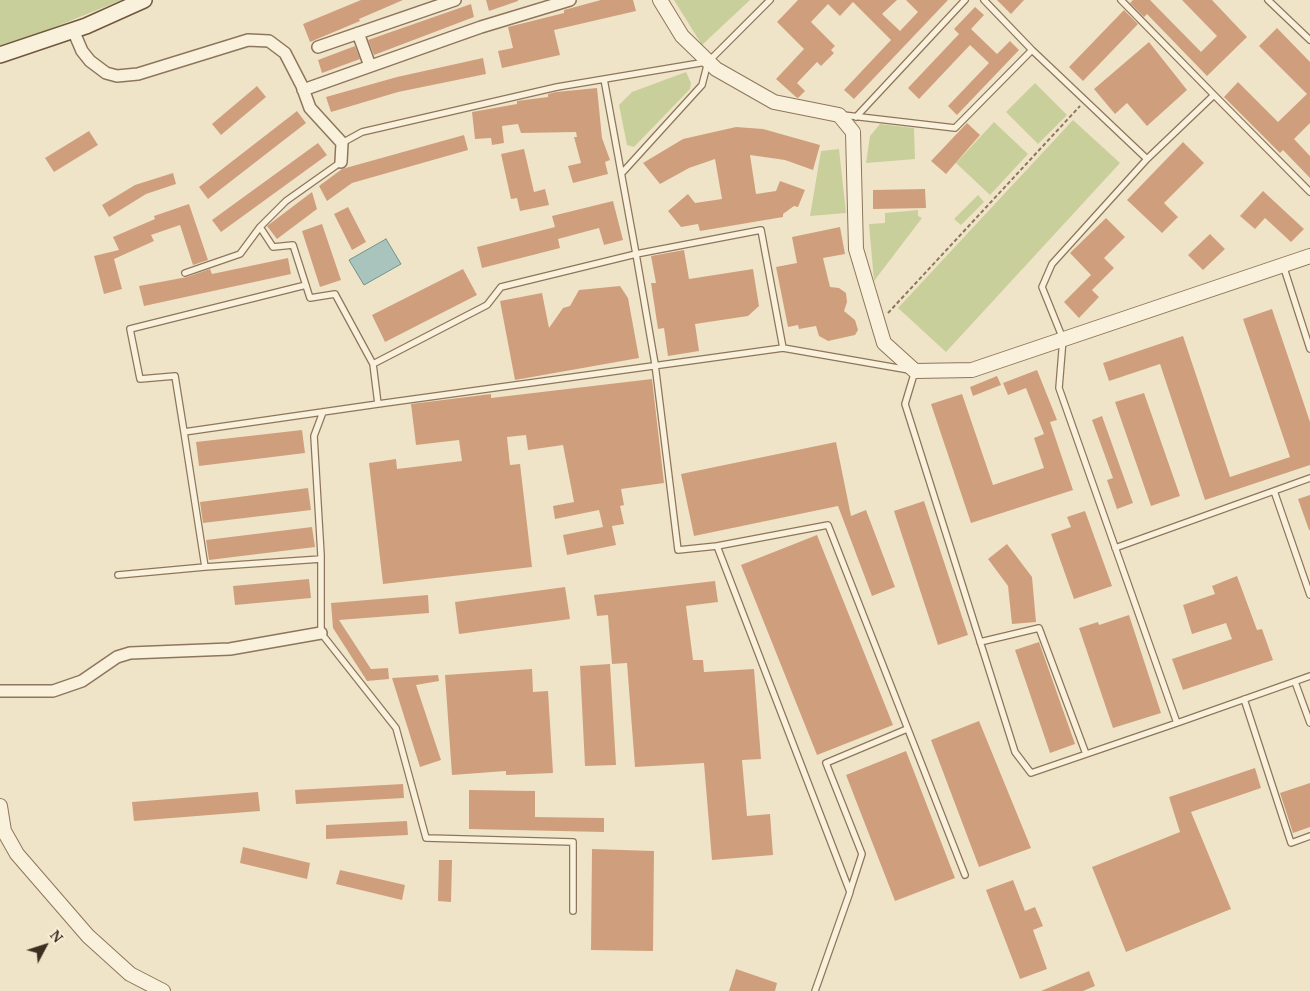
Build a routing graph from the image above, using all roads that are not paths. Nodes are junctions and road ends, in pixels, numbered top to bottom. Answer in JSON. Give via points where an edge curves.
{"nodes":[{"id":1,"x":144,"y":0,"type":"edge"},
{"id":2,"x":455,"y":0,"type":"edge"},
{"id":3,"x":570,"y":0,"type":"edge"},
{"id":4,"x":660,"y":0,"type":"edge"},
{"id":5,"x":770,"y":0,"type":"edge"},
{"id":6,"x":965,"y":0,"type":"edge"},
{"id":7,"x":984,"y":0,"type":"edge"},
{"id":8,"x":1121,"y":0,"type":"edge"},
{"id":9,"x":1268,"y":0,"type":"edge"},
{"id":10,"x":73,"y":30,"type":"junction"},
{"id":11,"x":358,"y":33,"type":"junction"},
{"id":12,"x":1310,"y":40,"type":"edge"},
{"id":13,"x":318,"y":47,"type":"dead end"},
{"id":14,"x":1032,"y":50,"type":"junction"},
{"id":15,"x":0,"y":55,"type":"edge"},
{"id":16,"x":708,"y":62,"type":"junction"},
{"id":17,"x":370,"y":66,"type":"junction"},
{"id":18,"x":604,"y":80,"type":"junction"},
{"id":19,"x":304,"y":90,"type":"junction"},
{"id":20,"x":1214,"y":95,"type":"junction"},
{"id":21,"x":839,"y":115,"type":"junction"},
{"id":22,"x":856,"y":117,"type":"junction"},
{"id":23,"x":342,"y":143,"type":"junction"},
{"id":24,"x":1146,"y":159,"type":"junction"},
{"id":25,"x":341,"y":162,"type":"joint"},
{"id":26,"x":622,"y":173,"type":"junction"},
{"id":27,"x":1310,"y":192,"type":"edge"},
{"id":28,"x":260,"y":227,"type":"junction"},
{"id":29,"x":636,"y":254,"type":"junction"},
{"id":30,"x":1310,"y":256,"type":"edge"},
{"id":31,"x":1283,"y":265,"type":"junction"},
{"id":32,"x":185,"y":273,"type":"dead end"},
{"id":33,"x":306,"y":285,"type":"junction"},
{"id":34,"x":1063,"y":339,"type":"junction"},
{"id":35,"x":783,"y":348,"type":"junction"},
{"id":36,"x":1310,"y":348,"type":"edge"},
{"id":37,"x":373,"y":364,"type":"junction"},
{"id":38,"x":655,"y":364,"type":"junction"},
{"id":39,"x":915,"y":371,"type":"junction"},
{"id":40,"x":378,"y":404,"type":"junction"},
{"id":41,"x":323,"y":412,"type":"junction"},
{"id":42,"x":184,"y":432,"type":"junction"},
{"id":43,"x":1310,"y":478,"type":"edge"},
{"id":44,"x":1274,"y":491,"type":"junction"},
{"id":45,"x":717,"y":546,"type":"junction"},
{"id":46,"x":1115,"y":548,"type":"junction"},
{"id":47,"x":321,"y":559,"type":"junction"},
{"id":48,"x":205,"y":567,"type":"junction"},
{"id":49,"x":118,"y":574,"type":"dead end"},
{"id":50,"x":1310,"y":595,"type":"edge"},
{"id":51,"x":321,"y":633,"type":"junction"},
{"id":52,"x":980,"y":642,"type":"junction"},
{"id":53,"x":1310,"y":676,"type":"edge"},
{"id":54,"x":1295,"y":682,"type":"junction"},
{"id":55,"x":0,"y":691,"type":"edge"},
{"id":56,"x":1244,"y":699,"type":"junction"},
{"id":57,"x":1176,"y":723,"type":"junction"},
{"id":58,"x":1310,"y":723,"type":"edge"},
{"id":59,"x":908,"y":728,"type":"junction"},
{"id":60,"x":1086,"y":754,"type":"junction"},
{"id":61,"x":0,"y":806,"type":"edge"},
{"id":62,"x":1310,"y":836,"type":"edge"},
{"id":63,"x":965,"y":876,"type":"dead end"},
{"id":64,"x":850,"y":892,"type":"junction"},
{"id":65,"x":573,"y":911,"type":"dead end"},
{"id":66,"x":163,"y":991,"type":"edge"},
{"id":67,"x":815,"y":991,"type":"edge"}],
"edges":[{"from":1,"to":10,"type":"main road"},
{"from":2,"to":11,"type":"street"},
{"from":3,"to":17,"type":"street"},
{"from":4,"to":16,"type":"street","via":[[682,36]]},
{"from":5,"to":16,"type":"lane"},
{"from":6,"to":22,"type":"lane"},
{"from":7,"to":14,"type":"lane"},
{"from":8,"to":20,"type":"lane"},
{"from":9,"to":12,"type":"lane"},
{"from":10,"to":15,"type":"main road"},
{"from":10,"to":19,"type":"street","via":[[90,61],[106,74],[117,76],[138,74],[248,40],[269,41],[285,53]]},
{"from":11,"to":13,"type":"street"},
{"from":11,"to":17,"type":"street"},
{"from":14,"to":22,"type":"lane","via":[[955,128]]},
{"from":14,"to":24,"type":"lane"},
{"from":16,"to":18,"type":"lane"},
{"from":16,"to":21,"type":"street","via":[[774,102]]},
{"from":16,"to":26,"type":"lane","via":[[702,85]]},
{"from":17,"to":19,"type":"street"},
{"from":18,"to":23,"type":"lane","via":[[557,87],[362,132]]},
{"from":18,"to":26,"type":"lane"},
{"from":19,"to":23,"type":"street","via":[[310,108]]},
{"from":20,"to":24,"type":"lane"},
{"from":20,"to":27,"type":"lane"},
{"from":21,"to":22,"type":"lane"},
{"from":21,"to":39,"type":"street","via":[[853,132],[856,250],[884,343]]},
{"from":23,"to":25,"type":"street"},
{"from":24,"to":34,"type":"lane","via":[[1052,264],[1042,287]]},
{"from":25,"to":28,"type":"lane","via":[[286,202]]},
{"from":26,"to":29,"type":"lane"},
{"from":28,"to":32,"type":"lane","via":[[240,254]]},
{"from":28,"to":33,"type":"lane","via":[[273,248],[293,244]]},
{"from":29,"to":35,"type":"lane","via":[[761,230]]},
{"from":29,"to":37,"type":"lane","via":[[501,287],[487,305]]},
{"from":29,"to":38,"type":"lane"},
{"from":30,"to":31,"type":"street"},
{"from":31,"to":34,"type":"street"},
{"from":31,"to":36,"type":"lane"},
{"from":33,"to":37,"type":"lane","via":[[310,298],[335,294]]},
{"from":33,"to":42,"type":"lane","via":[[130,329],[140,379],[175,376]]},
{"from":34,"to":39,"type":"street","via":[[972,370]]},
{"from":34,"to":46,"type":"lane","via":[[1059,388]]},
{"from":35,"to":38,"type":"lane"},
{"from":35,"to":39,"type":"lane"},
{"from":37,"to":40,"type":"lane"},
{"from":38,"to":40,"type":"lane"},
{"from":38,"to":45,"type":"lane","via":[[678,550]]},
{"from":39,"to":52,"type":"lane","via":[[905,404]]},
{"from":40,"to":41,"type":"lane"},
{"from":41,"to":42,"type":"lane"},
{"from":41,"to":47,"type":"lane","via":[[314,436]]},
{"from":42,"to":48,"type":"lane"},
{"from":43,"to":44,"type":"lane"},
{"from":44,"to":46,"type":"lane"},
{"from":44,"to":50,"type":"lane"},
{"from":45,"to":59,"type":"lane","via":[[828,525]]},
{"from":45,"to":64,"type":"lane"},
{"from":46,"to":57,"type":"lane"},
{"from":47,"to":48,"type":"lane"},
{"from":47,"to":51,"type":"lane"},
{"from":48,"to":49,"type":"lane"},
{"from":51,"to":55,"type":"street","via":[[230,649],[130,653],[117,657],[82,681],[53,691]]},
{"from":51,"to":65,"type":"lane","via":[[396,728],[426,838],[573,842]]},
{"from":52,"to":60,"type":"lane","via":[[1039,628]]},
{"from":52,"to":60,"type":"lane","via":[[1015,752],[1031,773]]},
{"from":53,"to":54,"type":"lane"},
{"from":54,"to":56,"type":"lane"},
{"from":54,"to":58,"type":"lane"},
{"from":56,"to":57,"type":"lane"},
{"from":56,"to":62,"type":"lane","via":[[1290,843]]},
{"from":57,"to":60,"type":"lane"},
{"from":59,"to":63,"type":"lane"},
{"from":59,"to":64,"type":"lane","via":[[826,763],[862,854]]},
{"from":61,"to":66,"type":"street","via":[[4,831],[17,854],[81,928],[130,974]]},
{"from":64,"to":67,"type":"lane"}]}
